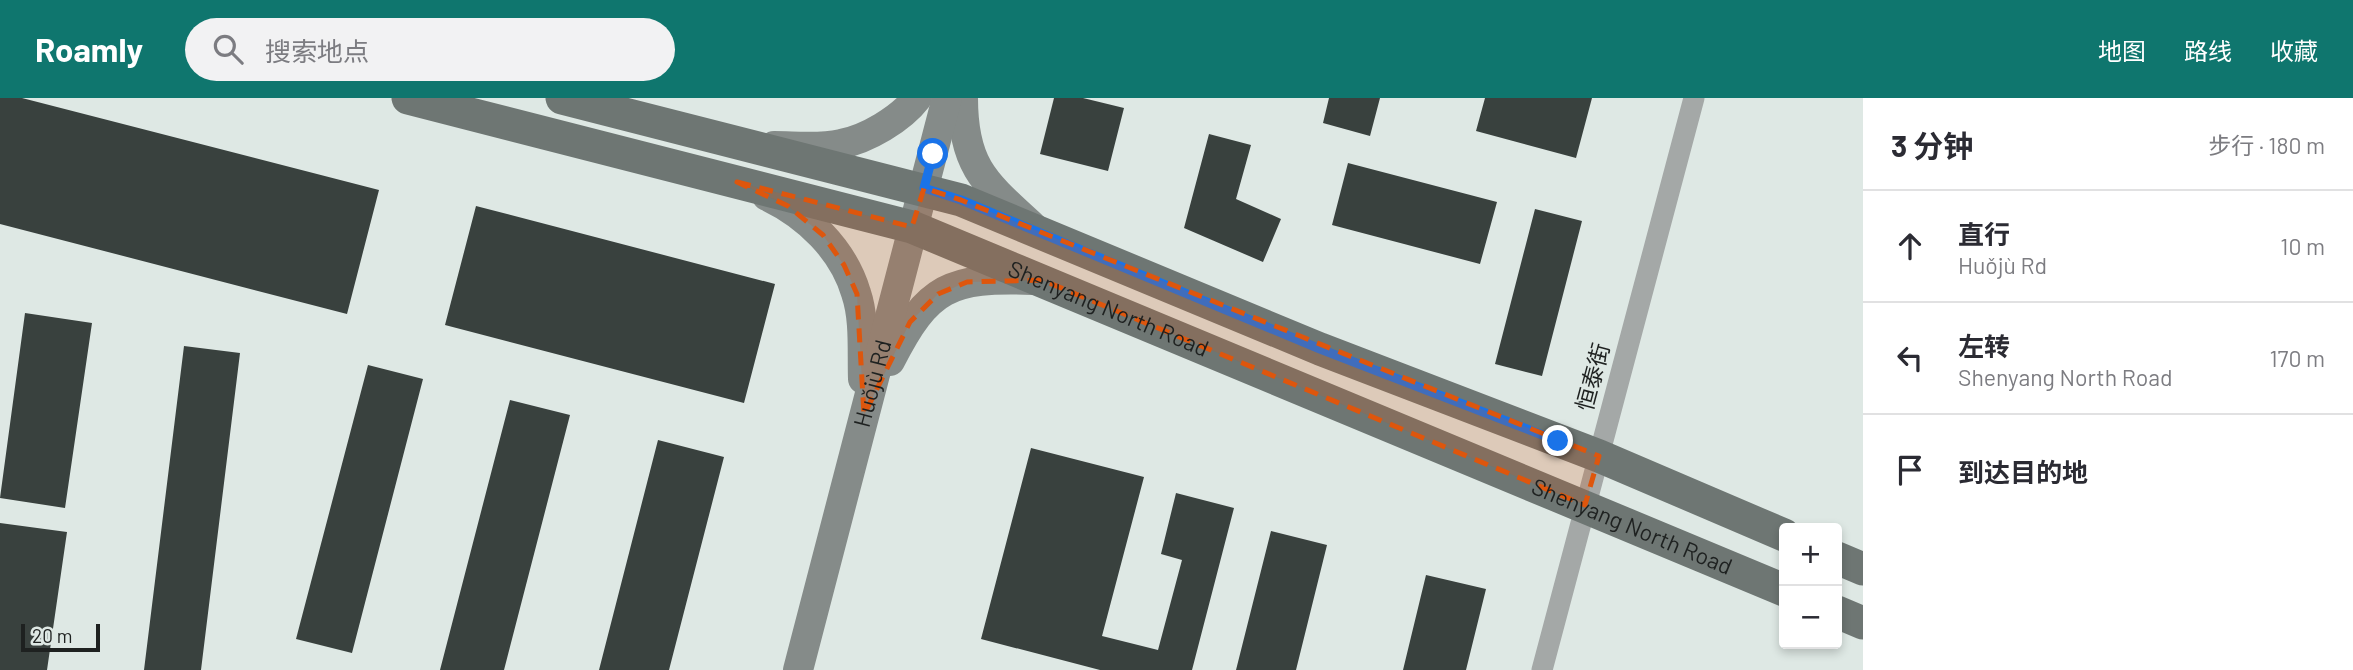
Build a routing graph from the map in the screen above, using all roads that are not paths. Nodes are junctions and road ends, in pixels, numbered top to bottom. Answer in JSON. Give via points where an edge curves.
{"nodes":[{"id":1,"x":408,"y":98,"type":"edge"},
{"id":2,"x":562,"y":98,"type":"edge"},
{"id":3,"x":916,"y":98,"type":"edge"},
{"id":4,"x":947,"y":98,"type":"edge"},
{"id":5,"x":963,"y":98,"type":"edge"},
{"id":6,"x":1694,"y":98,"type":"edge"},
{"id":7,"x":745,"y":147,"type":"junction"},
{"id":8,"x":737,"y":182,"type":"junction"},
{"id":9,"x":924,"y":188,"type":"junction"},
{"id":10,"x":912,"y":227,"type":"junction"},
{"id":11,"x":1038,"y":232,"type":"junction"},
{"id":12,"x":1042,"y":280,"type":"junction"},
{"id":13,"x":864,"y":415,"type":"junction"},
{"id":14,"x":1599,"y":456,"type":"junction"},
{"id":15,"x":1585,"y":505,"type":"junction"},
{"id":16,"x":1779,"y":533,"type":"edge"},
{"id":17,"x":1842,"y":560,"type":"edge"},
{"id":18,"x":1863,"y":569,"type":"edge"},
{"id":19,"x":1779,"y":588,"type":"edge"},
{"id":20,"x":1842,"y":614,"type":"edge"},
{"id":21,"x":1863,"y":623,"type":"edge"},
{"id":22,"x":798,"y":670,"type":"edge"},
{"id":23,"x":1542,"y":670,"type":"edge"}],
"edges":[{"from":1,"to":8,"type":"main road","name":"Shenyang North Road"},
{"from":2,"to":7,"type":"main road","name":"Shenyang North Road"},
{"from":3,"to":7,"type":"main road","via":[[873,131],[841,144]]},
{"from":4,"to":9,"type":"main road","name":"Huǒjù Rd"},
{"from":5,"to":11,"type":"main road","via":[[963,130],[986,184]]},
{"from":6,"to":14,"type":"street","name":"恒泰街"},
{"from":7,"to":9,"type":"main road","name":"Shenyang North Road"},
{"from":8,"to":10,"type":"main road","name":"Shenyang North Road"},
{"from":8,"to":13,"type":"main road","via":[[788,206],[823,235],[844,265],[857,294]]},
{"from":9,"to":10,"type":"main road","name":"Huǒjù Rd"},
{"from":9,"to":11,"type":"main road","name":"Shenyang North Road"},
{"from":10,"to":12,"type":"main road","name":"Shenyang North Road"},
{"from":10,"to":13,"type":"main road","name":"Huǒjù Rd"},
{"from":11,"to":14,"type":"main road","name":"Shenyang North Road","via":[[1320,349]]},
{"from":12,"to":13,"type":"main road","via":[[967,282],[938,294],[910,322]]},
{"from":12,"to":15,"type":"main road","name":"Shenyang North Road"},
{"from":13,"to":22,"type":"main road","name":"Huǒjù Rd"},
{"from":14,"to":15,"type":"street","name":"恒泰街"},
{"from":14,"to":16,"type":"main road","name":"Shenyang North Road"},
{"from":15,"to":19,"type":"main road","name":"Shenyang North Road"},
{"from":15,"to":23,"type":"street","name":"恒泰街"},
{"from":17,"to":18,"type":"main road"},
{"from":20,"to":21,"type":"main road"}]}
